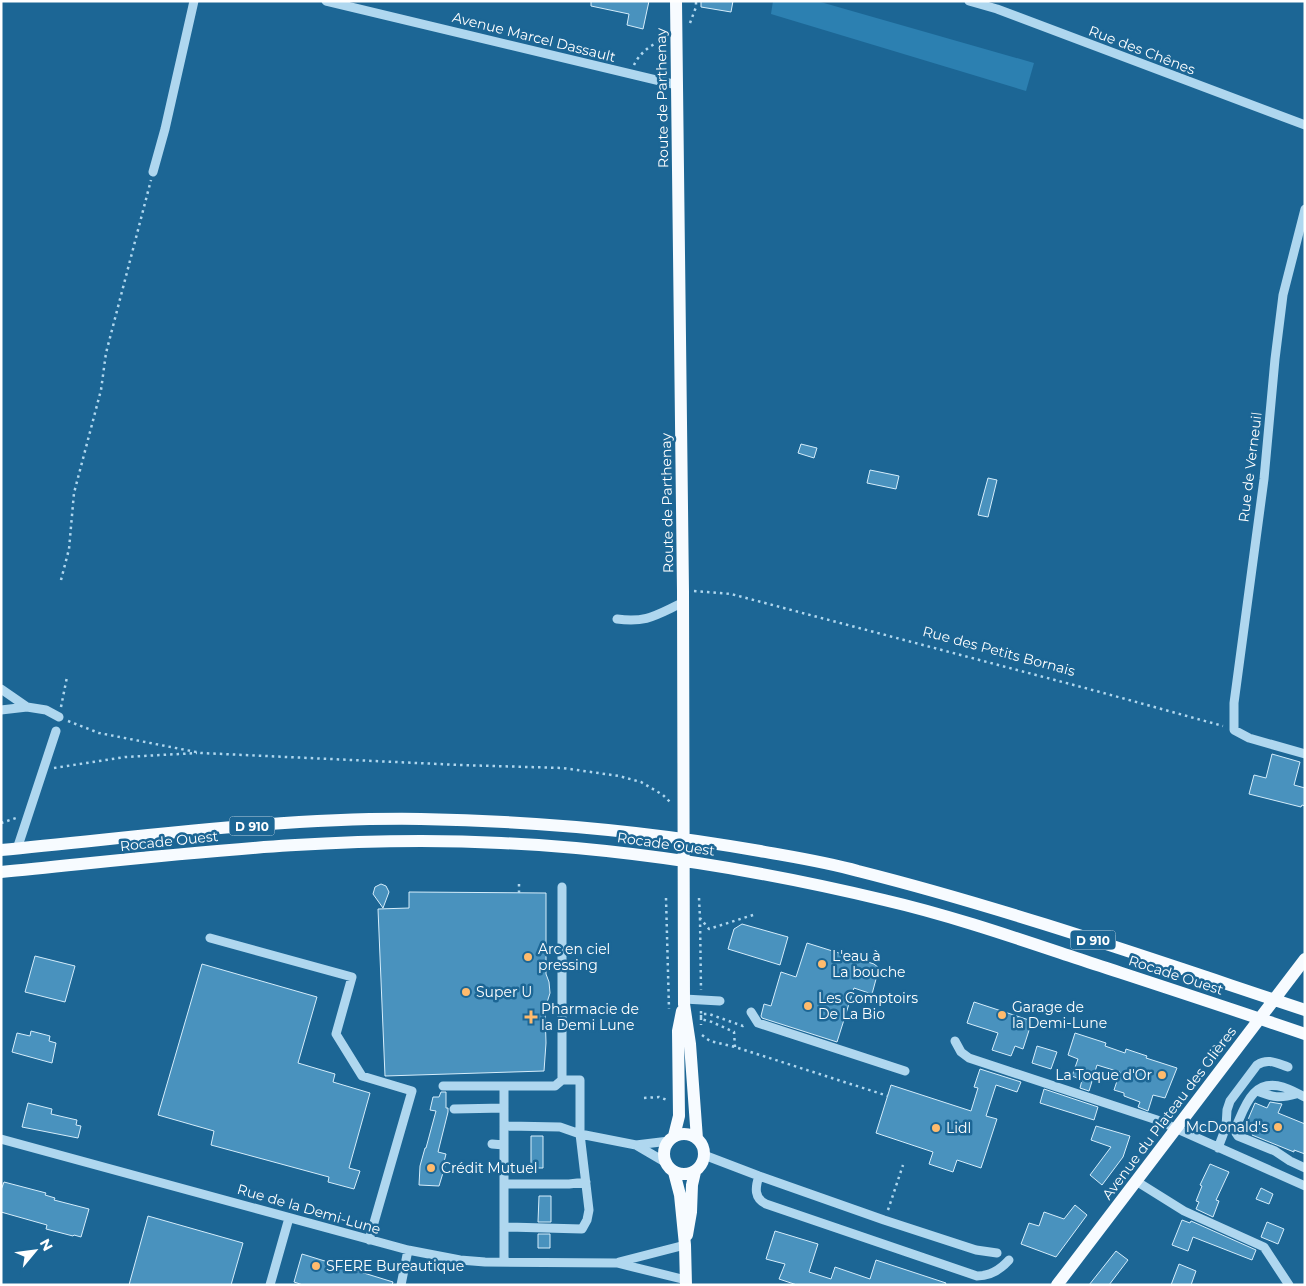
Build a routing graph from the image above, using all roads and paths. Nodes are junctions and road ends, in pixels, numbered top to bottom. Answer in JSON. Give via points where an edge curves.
{"nodes":[{"id":1,"x":194,"y":1,"type":"edge"},
{"id":2,"x":326,"y":1,"type":"edge"},
{"id":3,"x":676,"y":1,"type":"edge"},
{"id":4,"x":969,"y":1,"type":"edge"},
{"id":5,"x":677,"y":85,"type":"junction"},
{"id":6,"x":1305,"y":125,"type":"edge"},
{"id":7,"x":154,"y":172,"type":"joint"},
{"id":8,"x":1305,"y":209,"type":"edge"},
{"id":9,"x":61,"y":580,"type":"dead end"},
{"id":10,"x":682,"y":597,"type":"junction"},
{"id":11,"x":617,"y":619,"type":"dead end"},
{"id":12,"x":67,"y":677,"type":"dead end"},
{"id":13,"x":1,"y":689,"type":"edge"},
{"id":14,"x":27,"y":707,"type":"junction"},
{"id":15,"x":1,"y":710,"type":"edge"},
{"id":16,"x":58,"y":717,"type":"junction"},
{"id":17,"x":1234,"y":730,"type":"junction"},
{"id":18,"x":56,"y":731,"type":"dead end"},
{"id":19,"x":201,"y":753,"type":"junction"},
{"id":20,"x":1305,"y":754,"type":"edge"},
{"id":21,"x":44,"y":770,"type":"junction"},
{"id":22,"x":682,"y":813,"type":"junction"},
{"id":23,"x":682,"y":838,"type":"junction"},
{"id":24,"x":17,"y":849,"type":"junction"},
{"id":25,"x":1,"y":850,"type":"edge"},
{"id":26,"x":682,"y":861,"type":"junction"},
{"id":27,"x":1,"y":872,"type":"edge"},
{"id":28,"x":519,"y":882,"type":"dead end"},
{"id":29,"x":562,"y":887,"type":"dead end"},
{"id":30,"x":519,"y":893,"type":"dead end"},
{"id":31,"x":666,"y":898,"type":"dead end"},
{"id":32,"x":699,"y":898,"type":"dead end"},
{"id":33,"x":756,"y":914,"type":"dead end"},
{"id":34,"x":700,"y":918,"type":"junction"},
{"id":35,"x":210,"y":938,"type":"dead end"},
{"id":36,"x":1305,"y":959,"type":"edge"},
{"id":37,"x":701,"y":1000,"type":"junction"},
{"id":38,"x":1275,"y":1000,"type":"junction"},
{"id":39,"x":720,"y":1001,"type":"dead end"},
{"id":40,"x":684,"y":1002,"type":"junction"},
{"id":41,"x":1305,"y":1010,"type":"edge"},
{"id":42,"x":669,"y":1011,"type":"dead end"},
{"id":43,"x":701,"y":1014,"type":"junction"},
{"id":44,"x":753,"y":1014,"type":"joint"},
{"id":45,"x":701,"y":1019,"type":"junction"},
{"id":46,"x":1260,"y":1019,"type":"junction"},
{"id":47,"x":701,"y":1027,"type":"dead end"},
{"id":48,"x":701,"y":1034,"type":"dead end"},
{"id":49,"x":1305,"y":1034,"type":"edge"},
{"id":50,"x":955,"y":1041,"type":"dead end"},
{"id":51,"x":736,"y":1047,"type":"junction"},
{"id":52,"x":1288,"y":1067,"type":"dead end"},
{"id":53,"x":906,"y":1071,"type":"dead end"},
{"id":54,"x":562,"y":1080,"type":"junction"},
{"id":55,"x":443,"y":1086,"type":"dead end"},
{"id":56,"x":504,"y":1086,"type":"junction"},
{"id":57,"x":888,"y":1096,"type":"dead end"},
{"id":58,"x":1300,"y":1096,"type":"edge"},
{"id":59,"x":644,"y":1098,"type":"dead end"},
{"id":60,"x":672,"y":1101,"type":"dead end"},
{"id":61,"x":504,"y":1108,"type":"junction"},
{"id":62,"x":454,"y":1109,"type":"dead end"},
{"id":63,"x":504,"y":1126,"type":"junction"},
{"id":64,"x":1175,"y":1128,"type":"junction"},
{"id":65,"x":580,"y":1134,"type":"junction"},
{"id":66,"x":1,"y":1139,"type":"edge"},
{"id":67,"x":671,"y":1139,"type":"junction"},
{"id":68,"x":697,"y":1139,"type":"junction"},
{"id":69,"x":492,"y":1144,"type":"dead end"},
{"id":70,"x":504,"y":1145,"type":"junction"},
{"id":71,"x":636,"y":1145,"type":"junction"},
{"id":72,"x":1218,"y":1148,"type":"junction"},
{"id":73,"x":704,"y":1155,"type":"junction"},
{"id":74,"x":665,"y":1162,"type":"junction"},
{"id":75,"x":903,"y":1166,"type":"dead end"},
{"id":76,"x":1305,"y":1168,"type":"edge"},
{"id":77,"x":674,"y":1172,"type":"junction"},
{"id":78,"x":695,"y":1172,"type":"junction"},
{"id":79,"x":759,"y":1176,"type":"junction"},
{"id":80,"x":1136,"y":1181,"type":"junction"},
{"id":81,"x":586,"y":1182,"type":"junction"},
{"id":82,"x":504,"y":1184,"type":"junction"},
{"id":83,"x":1305,"y":1186,"type":"edge"},
{"id":84,"x":288,"y":1218,"type":"junction"},
{"id":85,"x":884,"y":1220,"type":"junction"},
{"id":86,"x":504,"y":1227,"type":"junction"},
{"id":87,"x":368,"y":1240,"type":"junction"},
{"id":88,"x":685,"y":1245,"type":"junction"},
{"id":89,"x":408,"y":1250,"type":"junction"},
{"id":90,"x":996,"y":1253,"type":"dead end"},
{"id":91,"x":1009,"y":1260,"type":"dead end"},
{"id":92,"x":504,"y":1262,"type":"junction"},
{"id":93,"x":616,"y":1262,"type":"junction"},
{"id":94,"x":686,"y":1282,"type":"edge"},
{"id":95,"x":270,"y":1285,"type":"edge"},
{"id":96,"x":401,"y":1285,"type":"edge"},
{"id":97,"x":1058,"y":1285,"type":"edge"},
{"id":98,"x":1289,"y":1285,"type":"edge"}],
"edges":[{"from":1,"to":7,"type":"street"},
{"from":2,"to":5,"type":"street","name":"Avenue Marcel Dassault"},
{"from":3,"to":5,"type":"main road","name":"Route de Parthenay"},
{"from":4,"to":6,"type":"street","name":"Rue des Chênes"},
{"from":5,"to":10,"type":"main road","name":"Route de Parthenay"},
{"from":7,"to":9,"type":"path","via":[[106,354],[101,390],[74,493],[69,549]]},
{"from":8,"to":17,"type":"street","name":"Rue de Verneuil","via":[[1283,295],[1264,479],[1234,704]]},
{"from":10,"to":11,"type":"street","via":[[648,619],[635,622]]},
{"from":10,"to":17,"type":"path","name":"Rue des Petits Bornais","via":[[708,591],[730,594]]},
{"from":10,"to":22,"type":"main road","name":"Route de Parthenay"},
{"from":12,"to":16,"type":"path"},
{"from":13,"to":14,"type":"street"},
{"from":14,"to":15,"type":"street"},
{"from":14,"to":16,"type":"street","via":[[46,710]]},
{"from":16,"to":19,"type":"path","via":[[99,733]]},
{"from":17,"to":20,"type":"street","via":[[1249,738]]},
{"from":18,"to":21,"type":"street"},
{"from":19,"to":21,"type":"path","via":[[125,757]]},
{"from":19,"to":22,"type":"path","via":[[562,768],[641,782],[663,795]]},
{"from":21,"to":24,"type":"street"},
{"from":22,"to":23,"type":"main road","name":"Route de Parthenay"},
{"from":23,"to":24,"type":"main road","name":"Rocade Ouest","number":"D 910","via":[[543,824],[393,819],[260,825]]},
{"from":23,"to":26,"type":"main road","name":"Route de Parthenay"},
{"from":23,"to":38,"type":"main road","number":"D 910","via":[[856,870],[962,899]]},
{"from":24,"to":25,"type":"main road","name":"Rocade Ouest","number":"D 910"},
{"from":26,"to":27,"type":"main road","name":"Rocade Ouest","number":"D 910","via":[[501,842],[392,840],[235,849]]},
{"from":26,"to":40,"type":"main road","name":"Route de Parthenay"},
{"from":26,"to":46,"type":"main road","name":"Rocade Ouest","number":"D 910","via":[[774,876],[886,900]]},
{"from":28,"to":30,"type":"path"},
{"from":29,"to":54,"type":"street"},
{"from":31,"to":42,"type":"path"},
{"from":32,"to":34,"type":"path"},
{"from":33,"to":34,"type":"path","via":[[709,929]]},
{"from":34,"to":37,"type":"path"},
{"from":35,"to":87,"type":"street","via":[[352,977],[336,1034],[362,1076],[412,1091]]},
{"from":36,"to":38,"type":"main road","name":"Avenue du Plateau des Glières"},
{"from":37,"to":39,"type":"street"},
{"from":37,"to":40,"type":"street"},
{"from":37,"to":43,"type":"path"},
{"from":38,"to":41,"type":"main road","number":"D 910"},
{"from":38,"to":46,"type":"main road","name":"Avenue du Plateau des Glières"},
{"from":40,"to":67,"type":"main road","name":"Route de Parthenay","via":[[678,1031],[679,1116]]},
{"from":40,"to":68,"type":"main road","name":"Route de Parthenay"},
{"from":43,"to":44,"type":"path","via":[[744,1026]]},
{"from":43,"to":45,"type":"path"},
{"from":44,"to":53,"type":"street","via":[[758,1023]]},
{"from":45,"to":47,"type":"path"},
{"from":45,"to":51,"type":"path","via":[[734,1032]]},
{"from":46,"to":49,"type":"main road","name":"Rocade Ouest","number":"D 910"},
{"from":46,"to":64,"type":"main road","name":"Avenue du Plateau des Glières"},
{"from":48,"to":51,"type":"path","via":[[710,1041]]},
{"from":50,"to":64,"type":"street","via":[[969,1058]]},
{"from":51,"to":57,"type":"path"},
{"from":52,"to":72,"type":"street","via":[[1270,1061],[1257,1065],[1230,1101],[1226,1127]]},
{"from":54,"to":56,"type":"street","via":[[555,1086]]},
{"from":54,"to":65,"type":"street","via":[[580,1080]]},
{"from":55,"to":56,"type":"street"},
{"from":56,"to":61,"type":"street"},
{"from":58,"to":76,"type":"street","via":[[1284,1087],[1268,1085],[1249,1098],[1235,1129],[1238,1136]]},
{"from":59,"to":60,"type":"path"},
{"from":61,"to":62,"type":"street"},
{"from":61,"to":63,"type":"street"},
{"from":63,"to":65,"type":"street","via":[[560,1127]]},
{"from":63,"to":70,"type":"street"},
{"from":64,"to":72,"type":"street"},
{"from":64,"to":80,"type":"main road","name":"Avenue du Plateau des Glières"},
{"from":65,"to":71,"type":"street"},
{"from":65,"to":81,"type":"street"},
{"from":66,"to":84,"type":"street","name":"Rue de la Demi-Lune"},
{"from":67,"to":68,"type":"main road","via":[[687,1134]]},
{"from":67,"to":71,"type":"street"},
{"from":67,"to":74,"type":"main road","via":[[663,1153]]},
{"from":68,"to":73,"type":"main road","via":[[703,1146]]},
{"from":69,"to":70,"type":"street"},
{"from":70,"to":82,"type":"street"},
{"from":71,"to":74,"type":"street"},
{"from":72,"to":83,"type":"street"},
{"from":73,"to":78,"type":"main road"},
{"from":73,"to":79,"type":"street"},
{"from":74,"to":77,"type":"main road"},
{"from":75,"to":85,"type":"path"},
{"from":77,"to":78,"type":"main road","via":[[683,1175]]},
{"from":77,"to":88,"type":"main road","via":[[680,1195]]},
{"from":78,"to":88,"type":"main road"},
{"from":79,"to":85,"type":"street"},
{"from":79,"to":91,"type":"street","via":[[757,1196],[766,1204],[977,1276],[990,1274]]},
{"from":80,"to":97,"type":"main road","name":"Avenue du Plateau des Glières"},
{"from":80,"to":98,"type":"street","via":[[1184,1211],[1264,1246]]},
{"from":81,"to":82,"type":"street"},
{"from":81,"to":86,"type":"street","via":[[589,1210],[582,1229]]},
{"from":82,"to":86,"type":"street"},
{"from":84,"to":87,"type":"street","name":"Rue de la Demi-Lune"},
{"from":84,"to":95,"type":"street"},
{"from":85,"to":90,"type":"street","via":[[976,1250]]},
{"from":86,"to":92,"type":"street"},
{"from":87,"to":89,"type":"street","name":"Rue de la Demi-Lune"},
{"from":88,"to":93,"type":"street","name":"Rue de la Demi-Lune"},
{"from":88,"to":94,"type":"main road"},
{"from":89,"to":92,"type":"street","name":"Rue de la Demi-Lune","via":[[460,1260]]},
{"from":89,"to":96,"type":"street"},
{"from":92,"to":93,"type":"street","name":"Rue de la Demi-Lune"},
{"from":93,"to":94,"type":"street","name":"Rue de la Demi-Lune"}]}
